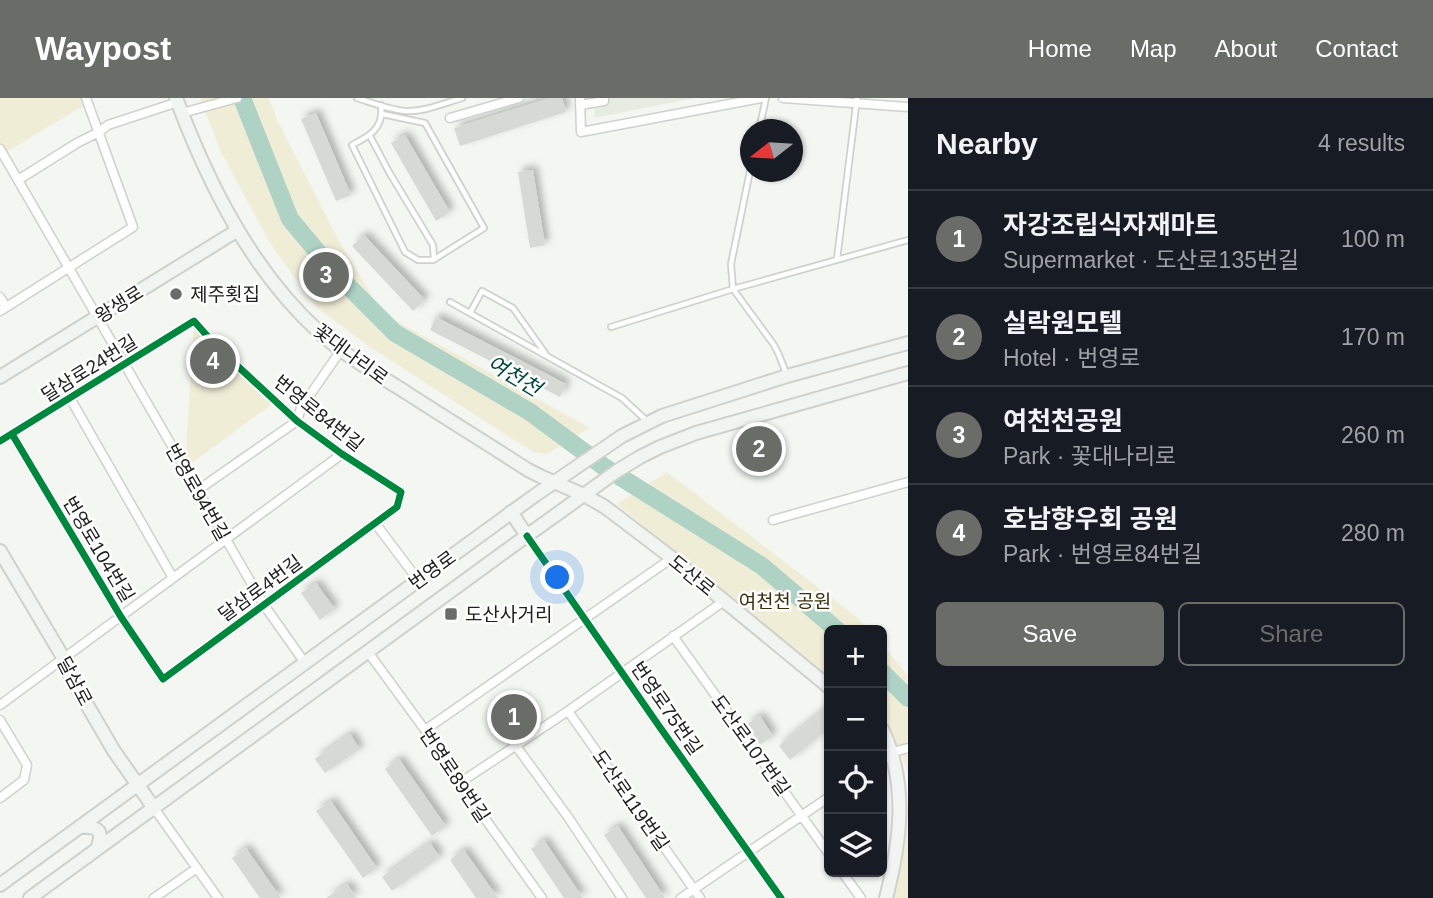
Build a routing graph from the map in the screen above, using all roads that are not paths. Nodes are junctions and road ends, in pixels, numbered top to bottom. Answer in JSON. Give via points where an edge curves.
{"nodes":[{"id":1,"x":86,"y":98,"type":"edge"},
{"id":2,"x":237,"y":98,"type":"edge"},
{"id":3,"x":357,"y":98,"type":"edge"},
{"id":4,"x":462,"y":98,"type":"edge"},
{"id":5,"x":519,"y":98,"type":"edge"},
{"id":6,"x":604,"y":98,"type":"edge"},
{"id":7,"x":763,"y":98,"type":"edge"},
{"id":8,"x":783,"y":98,"type":"edge"},
{"id":9,"x":857,"y":101,"type":"edge"},
{"id":10,"x":580,"y":102,"type":"edge"},
{"id":11,"x":179,"y":104,"type":"edge"},
{"id":12,"x":381,"y":105,"type":"junction"},
{"id":13,"x":908,"y":107,"type":"edge"},
{"id":14,"x":382,"y":114,"type":"junction"},
{"id":15,"x":450,"y":118,"type":"dead end"},
{"id":16,"x":760,"y":119,"type":"edge"},
{"id":17,"x":99,"y":132,"type":"junction"},
{"id":18,"x":370,"y":136,"type":"junction"},
{"id":19,"x":0,"y":149,"type":"edge"},
{"id":20,"x":18,"y":180,"type":"junction"},
{"id":21,"x":749,"y":182,"type":"edge"},
{"id":22,"x":238,"y":230,"type":"junction"},
{"id":23,"x":908,"y":240,"type":"edge"},
{"id":24,"x":434,"y":259,"type":"junction"},
{"id":25,"x":837,"y":259,"type":"junction"},
{"id":26,"x":69,"y":268,"type":"junction"},
{"id":27,"x":733,"y":289,"type":"junction"},
{"id":28,"x":0,"y":298,"type":"edge"},
{"id":29,"x":450,"y":302,"type":"dead end"},
{"id":30,"x":3,"y":309,"type":"edge"},
{"id":31,"x":470,"y":313,"type":"junction"},
{"id":32,"x":98,"y":317,"type":"junction"},
{"id":33,"x":194,"y":321,"type":"joint"},
{"id":34,"x":611,"y":327,"type":"dead end"},
{"id":35,"x":908,"y":343,"type":"edge"},
{"id":36,"x":341,"y":350,"type":"junction"},
{"id":37,"x":546,"y":356,"type":"junction"},
{"id":38,"x":125,"y":364,"type":"junction"},
{"id":39,"x":908,"y":373,"type":"edge"},
{"id":40,"x":787,"y":376,"type":"junction"},
{"id":41,"x":0,"y":377,"type":"edge"},
{"id":42,"x":70,"y":398,"type":"junction"},
{"id":43,"x":298,"y":421,"type":"junction"},
{"id":44,"x":648,"y":422,"type":"junction"},
{"id":45,"x":12,"y":434,"type":"junction"},
{"id":46,"x":0,"y":441,"type":"edge"},
{"id":47,"x":342,"y":454,"type":"junction"},
{"id":48,"x":553,"y":482,"type":"junction"},
{"id":49,"x":908,"y":482,"type":"edge"},
{"id":50,"x":198,"y":491,"type":"junction"},
{"id":51,"x":589,"y":492,"type":"junction"},
{"id":52,"x":511,"y":512,"type":"junction"},
{"id":53,"x":773,"y":520,"type":"dead end"},
{"id":54,"x":375,"y":523,"type":"junction"},
{"id":55,"x":527,"y":536,"type":"junction"},
{"id":56,"x":226,"y":539,"type":"junction"},
{"id":57,"x":0,"y":551,"type":"edge"},
{"id":58,"x":672,"y":558,"type":"junction"},
{"id":59,"x":173,"y":578,"type":"junction"},
{"id":60,"x":418,"y":580,"type":"junction"},
{"id":61,"x":724,"y":601,"type":"junction"},
{"id":62,"x":264,"y":605,"type":"junction"},
{"id":63,"x":121,"y":617,"type":"junction"},
{"id":64,"x":585,"y":619,"type":"junction"},
{"id":65,"x":673,"y":636,"type":"junction"},
{"id":66,"x":368,"y":652,"type":"junction"},
{"id":67,"x":64,"y":659,"type":"junction"},
{"id":68,"x":305,"y":663,"type":"junction"},
{"id":69,"x":622,"y":672,"type":"junction"},
{"id":70,"x":163,"y":679,"type":"joint"},
{"id":71,"x":824,"y":683,"type":"edge"},
{"id":72,"x":0,"y":705,"type":"edge"},
{"id":73,"x":568,"y":711,"type":"junction"},
{"id":74,"x":0,"y":719,"type":"edge"},
{"id":75,"x":425,"y":730,"type":"junction"},
{"id":76,"x":887,"y":734,"type":"edge"},
{"id":77,"x":516,"y":746,"type":"junction"},
{"id":78,"x":902,"y":749,"type":"edge"},
{"id":79,"x":461,"y":782,"type":"junction"},
{"id":80,"x":137,"y":786,"type":"junction"},
{"id":81,"x":0,"y":798,"type":"edge"},
{"id":82,"x":824,"y":800,"type":"edge"},
{"id":83,"x":153,"y":808,"type":"junction"},
{"id":84,"x":802,"y":815,"type":"junction"},
{"id":85,"x":80,"y":827,"type":"junction"},
{"id":86,"x":824,"y":846,"type":"edge"},
{"id":87,"x":97,"y":849,"type":"junction"},
{"id":88,"x":749,"y":852,"type":"junction"},
{"id":89,"x":197,"y":868,"type":"junction"},
{"id":90,"x":846,"y":877,"type":"edge"},
{"id":91,"x":0,"y":885,"type":"edge"},
{"id":92,"x":694,"y":889,"type":"junction"},
{"id":93,"x":30,"y":898,"type":"edge"},
{"id":94,"x":154,"y":898,"type":"edge"},
{"id":95,"x":218,"y":898,"type":"edge"},
{"id":96,"x":542,"y":898,"type":"edge"},
{"id":97,"x":622,"y":898,"type":"edge"},
{"id":98,"x":681,"y":898,"type":"edge"},
{"id":99,"x":700,"y":898,"type":"edge"},
{"id":100,"x":781,"y":898,"type":"edge"},
{"id":101,"x":861,"y":898,"type":"edge"},
{"id":102,"x":886,"y":898,"type":"edge"}],
"edges":[{"from":1,"to":17,"type":"street"},
{"from":2,"to":11,"type":"street","via":[[202,107]]},
{"from":3,"to":12,"type":"lane"},
{"from":4,"to":12,"type":"lane","via":[[421,110]]},
{"from":5,"to":15,"type":"street"},
{"from":6,"to":10,"type":"street"},
{"from":7,"to":10,"type":"street","via":[[581,132]]},
{"from":7,"to":16,"type":"lane"},
{"from":8,"to":9,"type":"street"},
{"from":9,"to":13,"type":"street"},
{"from":9,"to":25,"type":"lane"},
{"from":11,"to":17,"type":"street","via":[[108,125]]},
{"from":11,"to":22,"type":"main road","name":"꽃대나리로"},
{"from":12,"to":14,"type":"lane"},
{"from":14,"to":18,"type":"lane"},
{"from":14,"to":24,"type":"lane","via":[[425,123],[484,228]]},
{"from":17,"to":20,"type":"street"},
{"from":17,"to":26,"type":"street","via":[[133,227]]},
{"from":18,"to":24,"type":"lane","via":[[433,245]]},
{"from":18,"to":24,"type":"lane","via":[[352,145],[405,252],[418,260]]},
{"from":19,"to":20,"type":"street","name":"번영로94번길"},
{"from":20,"to":26,"type":"street","name":"번영로94번길"},
{"from":21,"to":27,"type":"lane","via":[[731,264]]},
{"from":22,"to":32,"type":"main road","name":"왕생로"},
{"from":22,"to":36,"type":"main road","name":"꽃대나리로","via":[[278,288]]},
{"from":23,"to":25,"type":"lane"},
{"from":25,"to":27,"type":"lane"},
{"from":26,"to":30,"type":"street"},
{"from":26,"to":32,"type":"street","name":"번영로94번길"},
{"from":27,"to":34,"type":"lane"},
{"from":27,"to":40,"type":"lane","via":[[774,345]]},
{"from":28,"to":30,"type":"street"},
{"from":29,"to":31,"type":"lane"},
{"from":31,"to":37,"type":"lane"},
{"from":31,"to":37,"type":"lane","via":[[482,291],[513,308]]},
{"from":32,"to":38,"type":"street","name":"번영로94번길"},
{"from":32,"to":41,"type":"main road","name":"왕생로"},
{"from":33,"to":38,"type":"street","name":"달삼로24번길"},
{"from":33,"to":43,"type":"street","name":"번영로84번길"},
{"from":35,"to":40,"type":"main road","name":"번영로"},
{"from":36,"to":43,"type":"street","via":[[301,408]]},
{"from":36,"to":48,"type":"main road","name":"꽃대나리로"},
{"from":37,"to":44,"type":"lane","via":[[622,398]]},
{"from":38,"to":42,"type":"street","name":"달삼로24번길"},
{"from":38,"to":50,"type":"street","name":"번영로94번길"},
{"from":39,"to":51,"type":"main road","name":"번영로","via":[[696,433],[640,457]]},
{"from":40,"to":44,"type":"main road","name":"번영로"},
{"from":42,"to":45,"type":"street","name":"달삼로24번길"},
{"from":42,"to":59,"type":"street"},
{"from":43,"to":47,"type":"street","name":"번영로84번길"},
{"from":43,"to":50,"type":"street"},
{"from":44,"to":48,"type":"main road","name":"번영로"},
{"from":45,"to":46,"type":"street","name":"달삼로24번길"},
{"from":45,"to":63,"type":"street","name":"번영로104번길"},
{"from":47,"to":54,"type":"street","name":"번영로84번길","via":[[401,492],[397,507]]},
{"from":47,"to":56,"type":"street"},
{"from":48,"to":51,"type":"main road","name":"꽃대나리로"},
{"from":48,"to":52,"type":"main road","name":"번영로"},
{"from":49,"to":53,"type":"street"},
{"from":50,"to":56,"type":"street","name":"번영로94번길"},
{"from":51,"to":55,"type":"main road","name":"번영로"},
{"from":51,"to":58,"type":"main road","name":"도산로"},
{"from":52,"to":55,"type":"main road"},
{"from":52,"to":60,"type":"main road","name":"번영로"},
{"from":54,"to":60,"type":"street"},
{"from":54,"to":62,"type":"street","name":"달삼로4번길"},
{"from":55,"to":64,"type":"street","name":"번영로75번길"},
{"from":55,"to":66,"type":"main road","name":"번영로"},
{"from":56,"to":59,"type":"street"},
{"from":56,"to":62,"type":"street","name":"번영로94번길"},
{"from":57,"to":67,"type":"main road","name":"달삼로"},
{"from":58,"to":61,"type":"main road","name":"도산로"},
{"from":58,"to":64,"type":"street"},
{"from":59,"to":63,"type":"street"},
{"from":60,"to":68,"type":"main road","name":"번영로"},
{"from":61,"to":65,"type":"street"},
{"from":61,"to":71,"type":"main road","name":"도산로"},
{"from":62,"to":68,"type":"street","name":"번영로94번길"},
{"from":62,"to":70,"type":"street","name":"달삼로4번길"},
{"from":63,"to":67,"type":"street"},
{"from":63,"to":70,"type":"street","name":"번영로104번길"},
{"from":64,"to":69,"type":"street","name":"번영로75번길"},
{"from":64,"to":75,"type":"street"},
{"from":65,"to":69,"type":"street"},
{"from":65,"to":84,"type":"street","name":"도산로107번길"},
{"from":66,"to":75,"type":"street","name":"번영로89번길"},
{"from":66,"to":83,"type":"main road","name":"번영로"},
{"from":67,"to":72,"type":"street"},
{"from":67,"to":80,"type":"main road","name":"달삼로"},
{"from":68,"to":80,"type":"main road","name":"번영로"},
{"from":69,"to":73,"type":"street"},
{"from":69,"to":88,"type":"street","name":"번영로75번길"},
{"from":73,"to":77,"type":"street"},
{"from":73,"to":92,"type":"street","name":"도산로119번길"},
{"from":74,"to":81,"type":"street","via":[[27,765],[24,780]]},
{"from":75,"to":79,"type":"street","name":"번영로89번길"},
{"from":76,"to":78,"type":"main road"},
{"from":77,"to":79,"type":"street"},
{"from":77,"to":97,"type":"street"},
{"from":78,"to":102,"type":"main road","via":[[905,826]]},
{"from":79,"to":96,"type":"street","name":"번영로89번길"},
{"from":80,"to":83,"type":"main road","name":"달삼로"},
{"from":80,"to":85,"type":"main road","name":"번영로"},
{"from":82,"to":84,"type":"street"},
{"from":83,"to":87,"type":"main road","name":"번영로"},
{"from":83,"to":89,"type":"street"},
{"from":84,"to":86,"type":"street","name":"도산로107번길"},
{"from":84,"to":88,"type":"street"},
{"from":85,"to":87,"type":"main road","via":[[96,827]]},
{"from":85,"to":91,"type":"main road","name":"번영로"},
{"from":87,"to":93,"type":"main road","name":"번영로"},
{"from":88,"to":92,"type":"street"},
{"from":88,"to":100,"type":"street","name":"번영로75번길"},
{"from":89,"to":94,"type":"street"},
{"from":89,"to":95,"type":"street"},
{"from":90,"to":101,"type":"street"},
{"from":92,"to":98,"type":"street"},
{"from":92,"to":99,"type":"street","name":"도산로119번길"}]}
